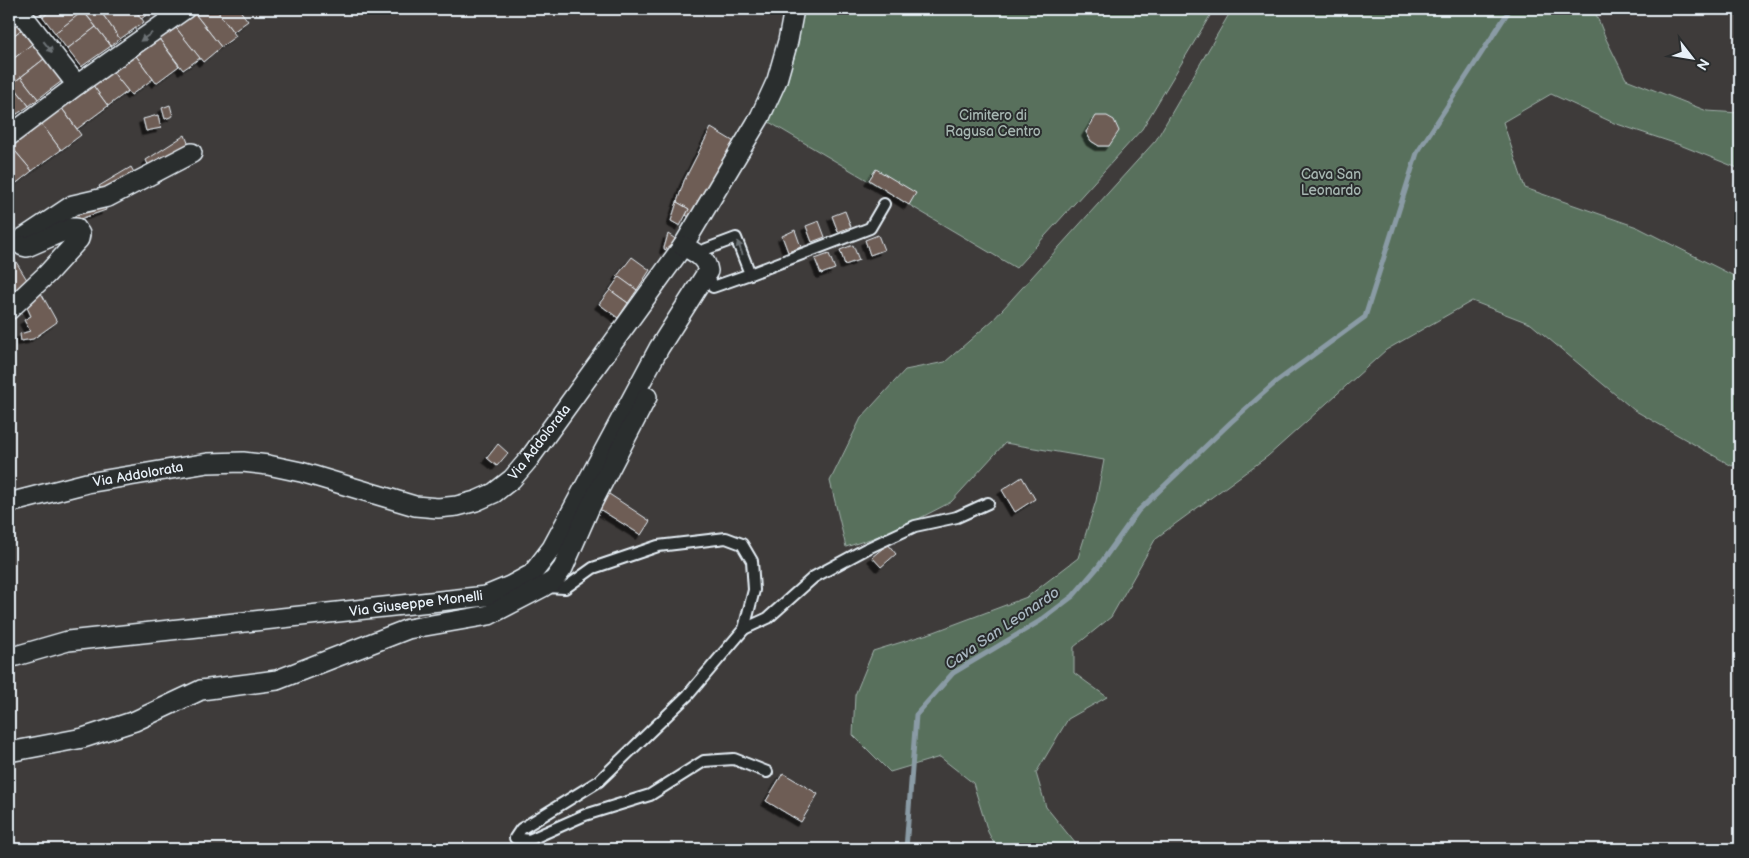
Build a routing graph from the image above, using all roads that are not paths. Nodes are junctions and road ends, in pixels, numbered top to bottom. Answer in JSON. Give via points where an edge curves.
{"nodes":[{"id":1,"x":18,"y":9,"type":"edge"},
{"id":2,"x":186,"y":9,"type":"edge"},
{"id":3,"x":794,"y":9,"type":"edge"},
{"id":4,"x":77,"y":85,"type":"junction"},
{"id":5,"x":9,"y":136,"type":"edge"},
{"id":6,"x":192,"y":153,"type":"dead end"},
{"id":7,"x":884,"y":204,"type":"dead end"},
{"id":8,"x":13,"y":246,"type":"edge"},
{"id":9,"x":689,"y":250,"type":"junction"},
{"id":10,"x":708,"y":271,"type":"junction"},
{"id":11,"x":750,"y":274,"type":"junction"},
{"id":12,"x":9,"y":310,"type":"edge"},
{"id":13,"x":659,"y":348,"type":"junction"},
{"id":14,"x":9,"y":503,"type":"edge"},
{"id":15,"x":988,"y":503,"type":"dead end"},
{"id":16,"x":543,"y":587,"type":"junction"},
{"id":17,"x":744,"y":629,"type":"junction"},
{"id":18,"x":9,"y":658,"type":"edge"},
{"id":19,"x":9,"y":752,"type":"edge"},
{"id":20,"x":767,"y":772,"type":"dead end"}],
"edges":[{"from":1,"to":4,"type":"street","one_way":true},
{"from":2,"to":4,"type":"street","one_way":true},
{"from":3,"to":9,"type":"street","name":"Via Addolorata","via":[[776,80],[760,117]]},
{"from":4,"to":5,"type":"street"},
{"from":6,"to":8,"type":"street","via":[[108,197],[73,205]]},
{"from":7,"to":11,"type":"lane","via":[[870,228]]},
{"from":8,"to":12,"type":"street","via":[[27,247],[71,228],[76,228],[80,234],[47,274]]},
{"from":9,"to":10,"type":"street","via":[[706,263]]},
{"from":11,"to":9,"type":"lane","one_way":true,"via":[[736,238]]},
{"from":9,"to":14,"type":"street","name":"Via Addolorata","via":[[529,459],[494,493],[476,501],[438,508],[415,506],[268,464],[208,462],[87,483]]},
{"from":10,"to":11,"type":"lane","via":[[713,287]]},
{"from":10,"to":13,"type":"street","name":"Via Giuseppe Monelli"},
{"from":13,"to":16,"type":"street","via":[[655,381],[589,509],[563,568],[554,580]]},
{"from":13,"to":18,"type":"street","name":"Via Giuseppe Monelli","via":[[552,548],[532,574],[510,586],[486,596],[68,641]]},
{"from":15,"to":17,"type":"lane","via":[[957,517],[915,526],[866,549],[814,578],[768,618]]},
{"from":16,"to":17,"type":"lane","via":[[565,588],[593,568],[658,546],[726,538],[742,544],[752,561],[754,590]]},
{"from":16,"to":19,"type":"street","via":[[489,615],[408,629],[278,680],[201,690],[135,721],[83,738]]},
{"from":17,"to":20,"type":"lane","via":[[688,695],[599,781],[522,829],[515,838],[529,840],[585,815],[650,795],[704,761],[734,759]]}]}
